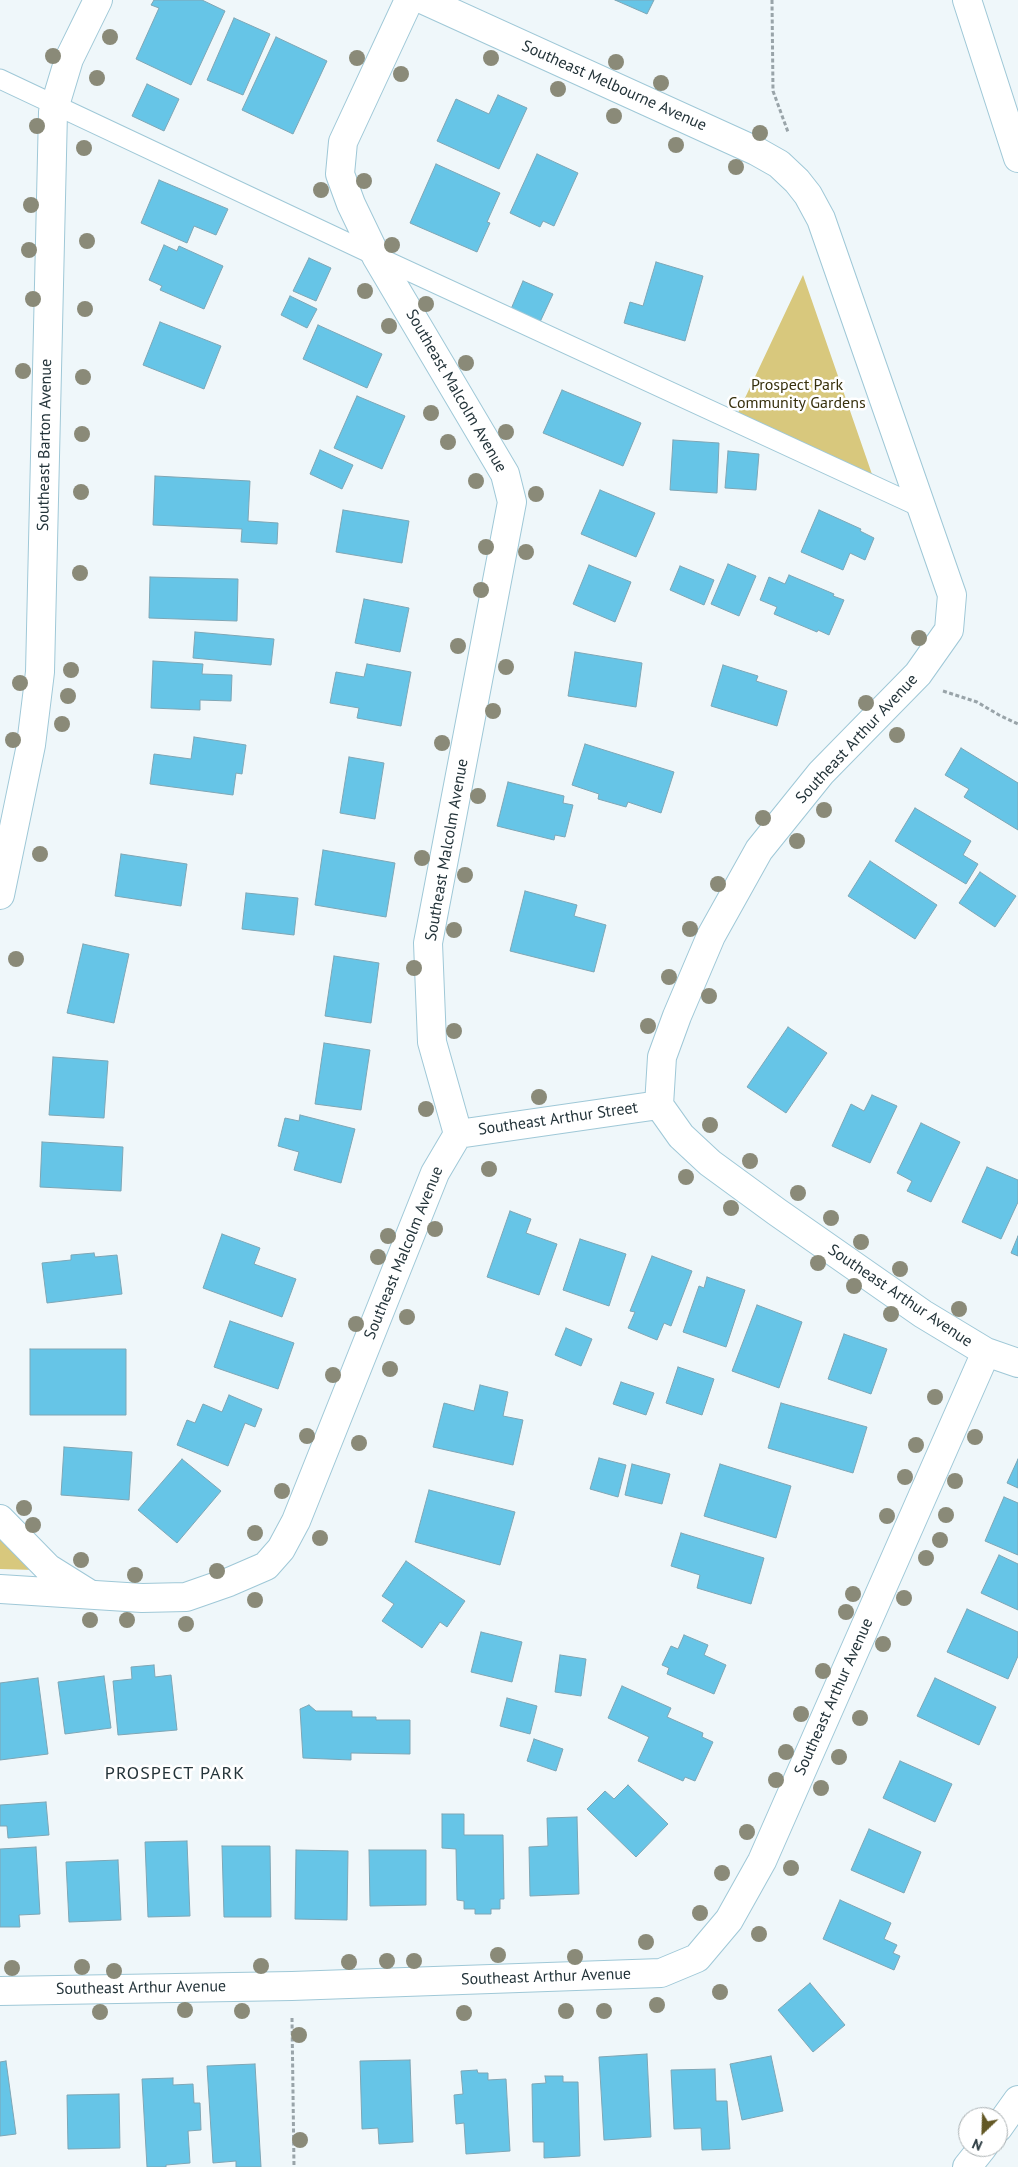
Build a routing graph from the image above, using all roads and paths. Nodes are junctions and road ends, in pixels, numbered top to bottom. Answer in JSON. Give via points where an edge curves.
{"nodes":[{"id":1,"x":98,"y":0,"type":"edge"},
{"id":2,"x":410,"y":0,"type":"edge"},
{"id":3,"x":424,"y":0,"type":"edge"},
{"id":4,"x":772,"y":0,"type":"edge"},
{"id":5,"x":967,"y":0,"type":"edge"},
{"id":6,"x":0,"y":79,"type":"edge"},
{"id":7,"x":55,"y":105,"type":"junction"},
{"id":8,"x":791,"y":141,"type":"dead end"},
{"id":9,"x":1018,"y":158,"type":"edge"},
{"id":10,"x":797,"y":181,"type":"joint"},
{"id":11,"x":376,"y":256,"type":"junction"},
{"id":12,"x":920,"y":507,"type":"junction"},
{"id":13,"x":935,"y":688,"type":"dead end"},
{"id":14,"x":1018,"y":724,"type":"edge"},
{"id":15,"x":0,"y":895,"type":"edge"},
{"id":16,"x":659,"y":1105,"type":"junction"},
{"id":17,"x":458,"y":1134,"type":"junction"},
{"id":18,"x":986,"y":1352,"type":"junction"},
{"id":19,"x":1018,"y":1363,"type":"edge"},
{"id":20,"x":0,"y":1518,"type":"edge"},
{"id":21,"x":0,"y":1589,"type":"edge"},
{"id":22,"x":90,"y":1594,"type":"junction"},
{"id":23,"x":292,"y":1986,"type":"junction"},
{"id":24,"x":0,"y":1991,"type":"edge"},
{"id":25,"x":1018,"y":2100,"type":"edge"},
{"id":26,"x":1008,"y":2114,"type":"edge"},
{"id":27,"x":294,"y":2167,"type":"edge"}],
"edges":[{"from":1,"to":7,"type":"main road","name":"Southeast Barton Avenue","via":[[69,59]]},
{"from":2,"to":11,"type":"main road","name":"Southeast Malcolm Avenue","via":[[343,142],[340,174]]},
{"from":3,"to":10,"type":"main road","name":"Southeast Melbourne Avenue","via":[[756,151],[779,164]]},
{"from":4,"to":8,"type":"path","via":[[773,91]]},
{"from":5,"to":9,"type":"main road"},
{"from":6,"to":7,"type":"lane"},
{"from":7,"to":11,"type":"lane"},
{"from":7,"to":15,"type":"main road","name":"Southeast Barton Avenue","via":[[40,672],[31,745]]},
{"from":10,"to":12,"type":"main road","name":"Southeast Arthur Avenue","via":[[821,219]]},
{"from":11,"to":12,"type":"lane"},
{"from":11,"to":17,"type":"main road","name":"Southeast Malcolm Avenue","via":[[506,474],[512,502],[428,943],[432,1042]]},
{"from":12,"to":16,"type":"main road","name":"Southeast Arthur Avenue","via":[[952,595],[949,630],[912,681],[821,773],[760,850],[711,936],[677,1016],[662,1057]]},
{"from":13,"to":14,"type":"path","via":[[977,702]]},
{"from":16,"to":17,"type":"main road","name":"Southeast Arthur Street"},
{"from":16,"to":18,"type":"main road","name":"Southeast Arthur Avenue","via":[[681,1136],[710,1163],[924,1314]]},
{"from":17,"to":22,"type":"main road","name":"Southeast Malcolm Avenue","via":[[435,1173],[296,1521],[281,1549],[266,1566],[186,1596],[142,1598]]},
{"from":18,"to":19,"type":"main road"},
{"from":18,"to":23,"type":"main road","name":"Southeast Arthur Avenue","via":[[762,1861],[729,1920],[697,1958],[661,1973]]},
{"from":20,"to":22,"type":"main road","via":[[48,1568]]},
{"from":21,"to":22,"type":"main road","name":"Southeast Malcolm Avenue"},
{"from":23,"to":24,"type":"main road","name":"Southeast Arthur Avenue"},
{"from":23,"to":27,"type":"path"},
{"from":25,"to":26,"type":"main road"}]}
